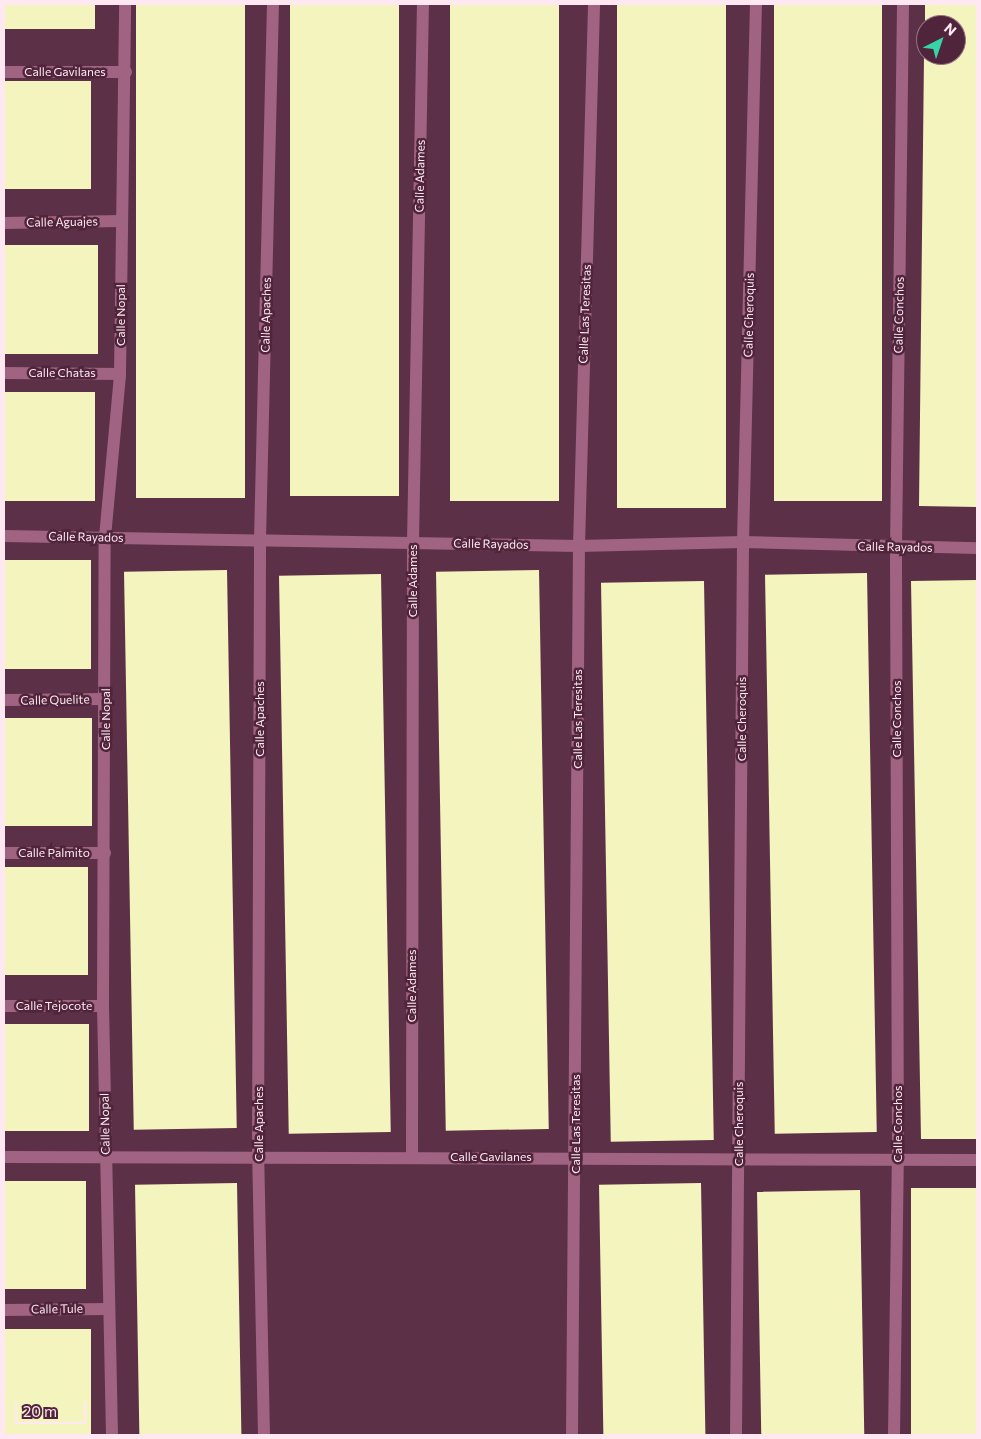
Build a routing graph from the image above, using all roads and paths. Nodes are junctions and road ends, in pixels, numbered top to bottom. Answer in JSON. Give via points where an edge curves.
{"nodes":[{"id":1,"x":125,"y":4,"type":"edge"},
{"id":2,"x":273,"y":4,"type":"edge"},
{"id":3,"x":423,"y":4,"type":"edge"},
{"id":4,"x":594,"y":4,"type":"edge"},
{"id":5,"x":756,"y":4,"type":"edge"},
{"id":6,"x":903,"y":4,"type":"edge"},
{"id":7,"x":4,"y":72,"type":"edge"},
{"id":8,"x":126,"y":72,"type":"junction"},
{"id":9,"x":121,"y":221,"type":"junction"},
{"id":10,"x":4,"y":223,"type":"edge"},
{"id":11,"x":4,"y":373,"type":"edge"},
{"id":12,"x":120,"y":374,"type":"junction"},
{"id":13,"x":4,"y":536,"type":"edge"},
{"id":14,"x":105,"y":537,"type":"junction"},
{"id":15,"x":260,"y":539,"type":"junction"},
{"id":16,"x":414,"y":542,"type":"junction"},
{"id":17,"x":744,"y":542,"type":"junction"},
{"id":18,"x":579,"y":546,"type":"junction"},
{"id":19,"x":896,"y":547,"type":"junction"},
{"id":20,"x":977,"y":548,"type":"edge"},
{"id":21,"x":106,"y":699,"type":"junction"},
{"id":22,"x":4,"y":700,"type":"edge"},
{"id":23,"x":4,"y":853,"type":"edge"},
{"id":24,"x":105,"y":853,"type":"junction"},
{"id":25,"x":4,"y":1006,"type":"edge"},
{"id":26,"x":104,"y":1006,"type":"junction"},
{"id":27,"x":106,"y":1156,"type":"junction"},
{"id":28,"x":258,"y":1156,"type":"junction"},
{"id":29,"x":4,"y":1157,"type":"edge"},
{"id":30,"x":576,"y":1157,"type":"junction"},
{"id":31,"x":412,"y":1158,"type":"junction"},
{"id":32,"x":739,"y":1159,"type":"junction"},
{"id":33,"x":898,"y":1160,"type":"junction"},
{"id":34,"x":977,"y":1160,"type":"edge"},
{"id":35,"x":109,"y":1308,"type":"junction"},
{"id":36,"x":4,"y":1310,"type":"edge"},
{"id":37,"x":112,"y":1435,"type":"edge"},
{"id":38,"x":264,"y":1435,"type":"edge"},
{"id":39,"x":572,"y":1435,"type":"edge"},
{"id":40,"x":736,"y":1435,"type":"edge"},
{"id":41,"x":894,"y":1435,"type":"edge"}],
"edges":[{"from":1,"to":8,"type":"street","name":"Calle Nopal"},
{"from":2,"to":15,"type":"street","name":"Calle Apaches"},
{"from":3,"to":16,"type":"street","name":"Calle Adames"},
{"from":4,"to":18,"type":"street","name":"Calle Las Teresitas"},
{"from":5,"to":17,"type":"street","name":"Calle Cheroquis"},
{"from":6,"to":19,"type":"street","name":"Calle Conchos"},
{"from":7,"to":8,"type":"street","name":"Calle Gavilanes"},
{"from":8,"to":9,"type":"street","name":"Calle Nopal"},
{"from":9,"to":10,"type":"street","name":"Calle Aguajes"},
{"from":9,"to":12,"type":"street","name":"Calle Nopal"},
{"from":11,"to":12,"type":"street","name":"Calle Chatas"},
{"from":12,"to":14,"type":"street","name":"Calle Nopal"},
{"from":13,"to":14,"type":"street","name":"Calle Rayados"},
{"from":14,"to":15,"type":"street","name":"Calle Rayados"},
{"from":14,"to":21,"type":"street","name":"Calle Nopal"},
{"from":15,"to":16,"type":"street","name":"Calle Rayados"},
{"from":15,"to":28,"type":"street","name":"Calle Apaches"},
{"from":16,"to":18,"type":"street","name":"Calle Rayados"},
{"from":16,"to":31,"type":"street","name":"Calle Adames"},
{"from":17,"to":18,"type":"street","name":"Calle Rayados"},
{"from":17,"to":19,"type":"street","name":"Calle Rayados"},
{"from":17,"to":32,"type":"street","name":"Calle Cheroquis"},
{"from":18,"to":30,"type":"street","name":"Calle Las Teresitas"},
{"from":19,"to":20,"type":"street","name":"Calle Rayados"},
{"from":19,"to":33,"type":"street","name":"Calle Conchos"},
{"from":21,"to":22,"type":"street","name":"Calle Quelite"},
{"from":21,"to":24,"type":"street","name":"Calle Nopal"},
{"from":23,"to":24,"type":"street","name":"Calle Palmito"},
{"from":24,"to":26,"type":"street","name":"Calle Nopal"},
{"from":25,"to":26,"type":"street","name":"Calle Tejocote"},
{"from":26,"to":27,"type":"street","name":"Calle Nopal"},
{"from":27,"to":28,"type":"street","name":"Calle Gavilanes"},
{"from":27,"to":29,"type":"street","name":"Calle Gavilanes"},
{"from":27,"to":35,"type":"street","name":"Calle Nopal"},
{"from":28,"to":31,"type":"street","name":"Calle Gavilanes"},
{"from":28,"to":38,"type":"street","name":"Calle Apaches"},
{"from":30,"to":31,"type":"street","name":"Calle Gavilanes"},
{"from":30,"to":32,"type":"street","name":"Calle Gavilanes"},
{"from":30,"to":39,"type":"street","name":"Calle Las Teresitas"},
{"from":32,"to":33,"type":"street","name":"Calle Gavilanes"},
{"from":32,"to":40,"type":"street","name":"Calle Cheroquis"},
{"from":33,"to":34,"type":"street","name":"Calle Gavilanes"},
{"from":33,"to":41,"type":"street","name":"Calle Conchos"},
{"from":35,"to":36,"type":"street","name":"Calle Tule"},
{"from":35,"to":37,"type":"street","name":"Calle Nopal"}]}
